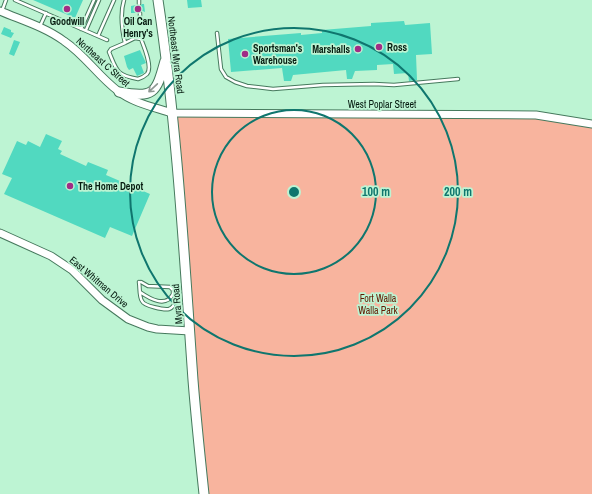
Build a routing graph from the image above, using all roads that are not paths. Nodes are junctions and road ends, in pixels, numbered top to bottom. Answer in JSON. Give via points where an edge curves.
{"nodes":[{"id":1,"x":6,"y":0,"type":"edge"},
{"id":2,"x":15,"y":0,"type":"edge"},
{"id":3,"x":94,"y":0,"type":"edge"},
{"id":4,"x":99,"y":0,"type":"edge"},
{"id":5,"x":114,"y":0,"type":"edge"},
{"id":6,"x":124,"y":0,"type":"edge"},
{"id":7,"x":139,"y":0,"type":"edge"},
{"id":8,"x":158,"y":0,"type":"edge"},
{"id":9,"x":139,"y":4,"type":"dead end"},
{"id":10,"x":1,"y":12,"type":"edge"},
{"id":11,"x":46,"y":13,"type":"junction"},
{"id":12,"x":140,"y":13,"type":"dead end"},
{"id":13,"x":122,"y":21,"type":"junction"},
{"id":14,"x":39,"y":28,"type":"junction"},
{"id":15,"x":82,"y":29,"type":"junction"},
{"id":16,"x":86,"y":30,"type":"junction"},
{"id":17,"x":216,"y":33,"type":"dead end"},
{"id":18,"x":98,"y":36,"type":"junction"},
{"id":19,"x":107,"y":40,"type":"dead end"},
{"id":20,"x":125,"y":43,"type":"junction"},
{"id":21,"x":166,"y":56,"type":"junction"},
{"id":22,"x":458,"y":80,"type":"dead end"},
{"id":23,"x":119,"y":92,"type":"junction"},
{"id":24,"x":172,"y":113,"type":"junction"},
{"id":25,"x":592,"y":124,"type":"edge"},
{"id":26,"x":0,"y":233,"type":"edge"},
{"id":27,"x":140,"y":292,"type":"junction"},
{"id":28,"x":173,"y":294,"type":"junction"},
{"id":29,"x":190,"y":331,"type":"junction"},
{"id":30,"x":204,"y":494,"type":"edge"}],
"edges":[{"from":1,"to":10,"type":"lane"},
{"from":2,"to":11,"type":"lane"},
{"from":3,"to":15,"type":"lane"},
{"from":4,"to":16,"type":"lane"},
{"from":5,"to":18,"type":"lane"},
{"from":6,"to":13,"type":"lane"},
{"from":7,"to":9,"type":"lane"},
{"from":8,"to":21,"type":"highway","name":"Northeast Myra Road"},
{"from":10,"to":14,"type":"main road","name":"Northeast C Street"},
{"from":11,"to":14,"type":"lane"},
{"from":11,"to":15,"type":"lane"},
{"from":12,"to":13,"type":"lane","via":[[140,20]]},
{"from":13,"to":20,"type":"lane"},
{"from":14,"to":23,"type":"main road","name":"Northeast C Street","via":[[63,40],[82,55]]},
{"from":15,"to":16,"type":"lane"},
{"from":16,"to":18,"type":"lane"},
{"from":17,"to":22,"type":"lane","via":[[221,69],[226,77],[247,86],[273,89]]},
{"from":18,"to":19,"type":"lane"},
{"from":20,"to":20,"type":"lane","via":[[109,52],[117,70],[120,74],[138,79],[147,75],[148,59],[141,39],[136,38]]},
{"from":21,"to":23,"type":"highway","one_way":true,"via":[[159,82],[154,89],[139,95]]},
{"from":21,"to":24,"type":"highway","name":"Northeast Myra Road"},
{"from":23,"to":24,"type":"main road","name":"Northeast C Street","via":[[143,104]]},
{"from":24,"to":25,"type":"main road","name":"West Poplar Street","via":[[536,115]]},
{"from":24,"to":29,"type":"highway","name":"Myra Road"},
{"from":26,"to":29,"type":"main road","name":"East Whitman Drive","via":[[51,256],[72,270],[102,300],[128,319],[157,329]]},
{"from":27,"to":28,"type":"lane","via":[[150,299],[161,302],[169,300]]},
{"from":27,"to":28,"type":"lane","via":[[140,282],[148,286],[170,287]]},
{"from":27,"to":28,"type":"lane","via":[[144,304],[164,309],[174,305]]},
{"from":29,"to":30,"type":"highway","name":"Myra Road"}]}
